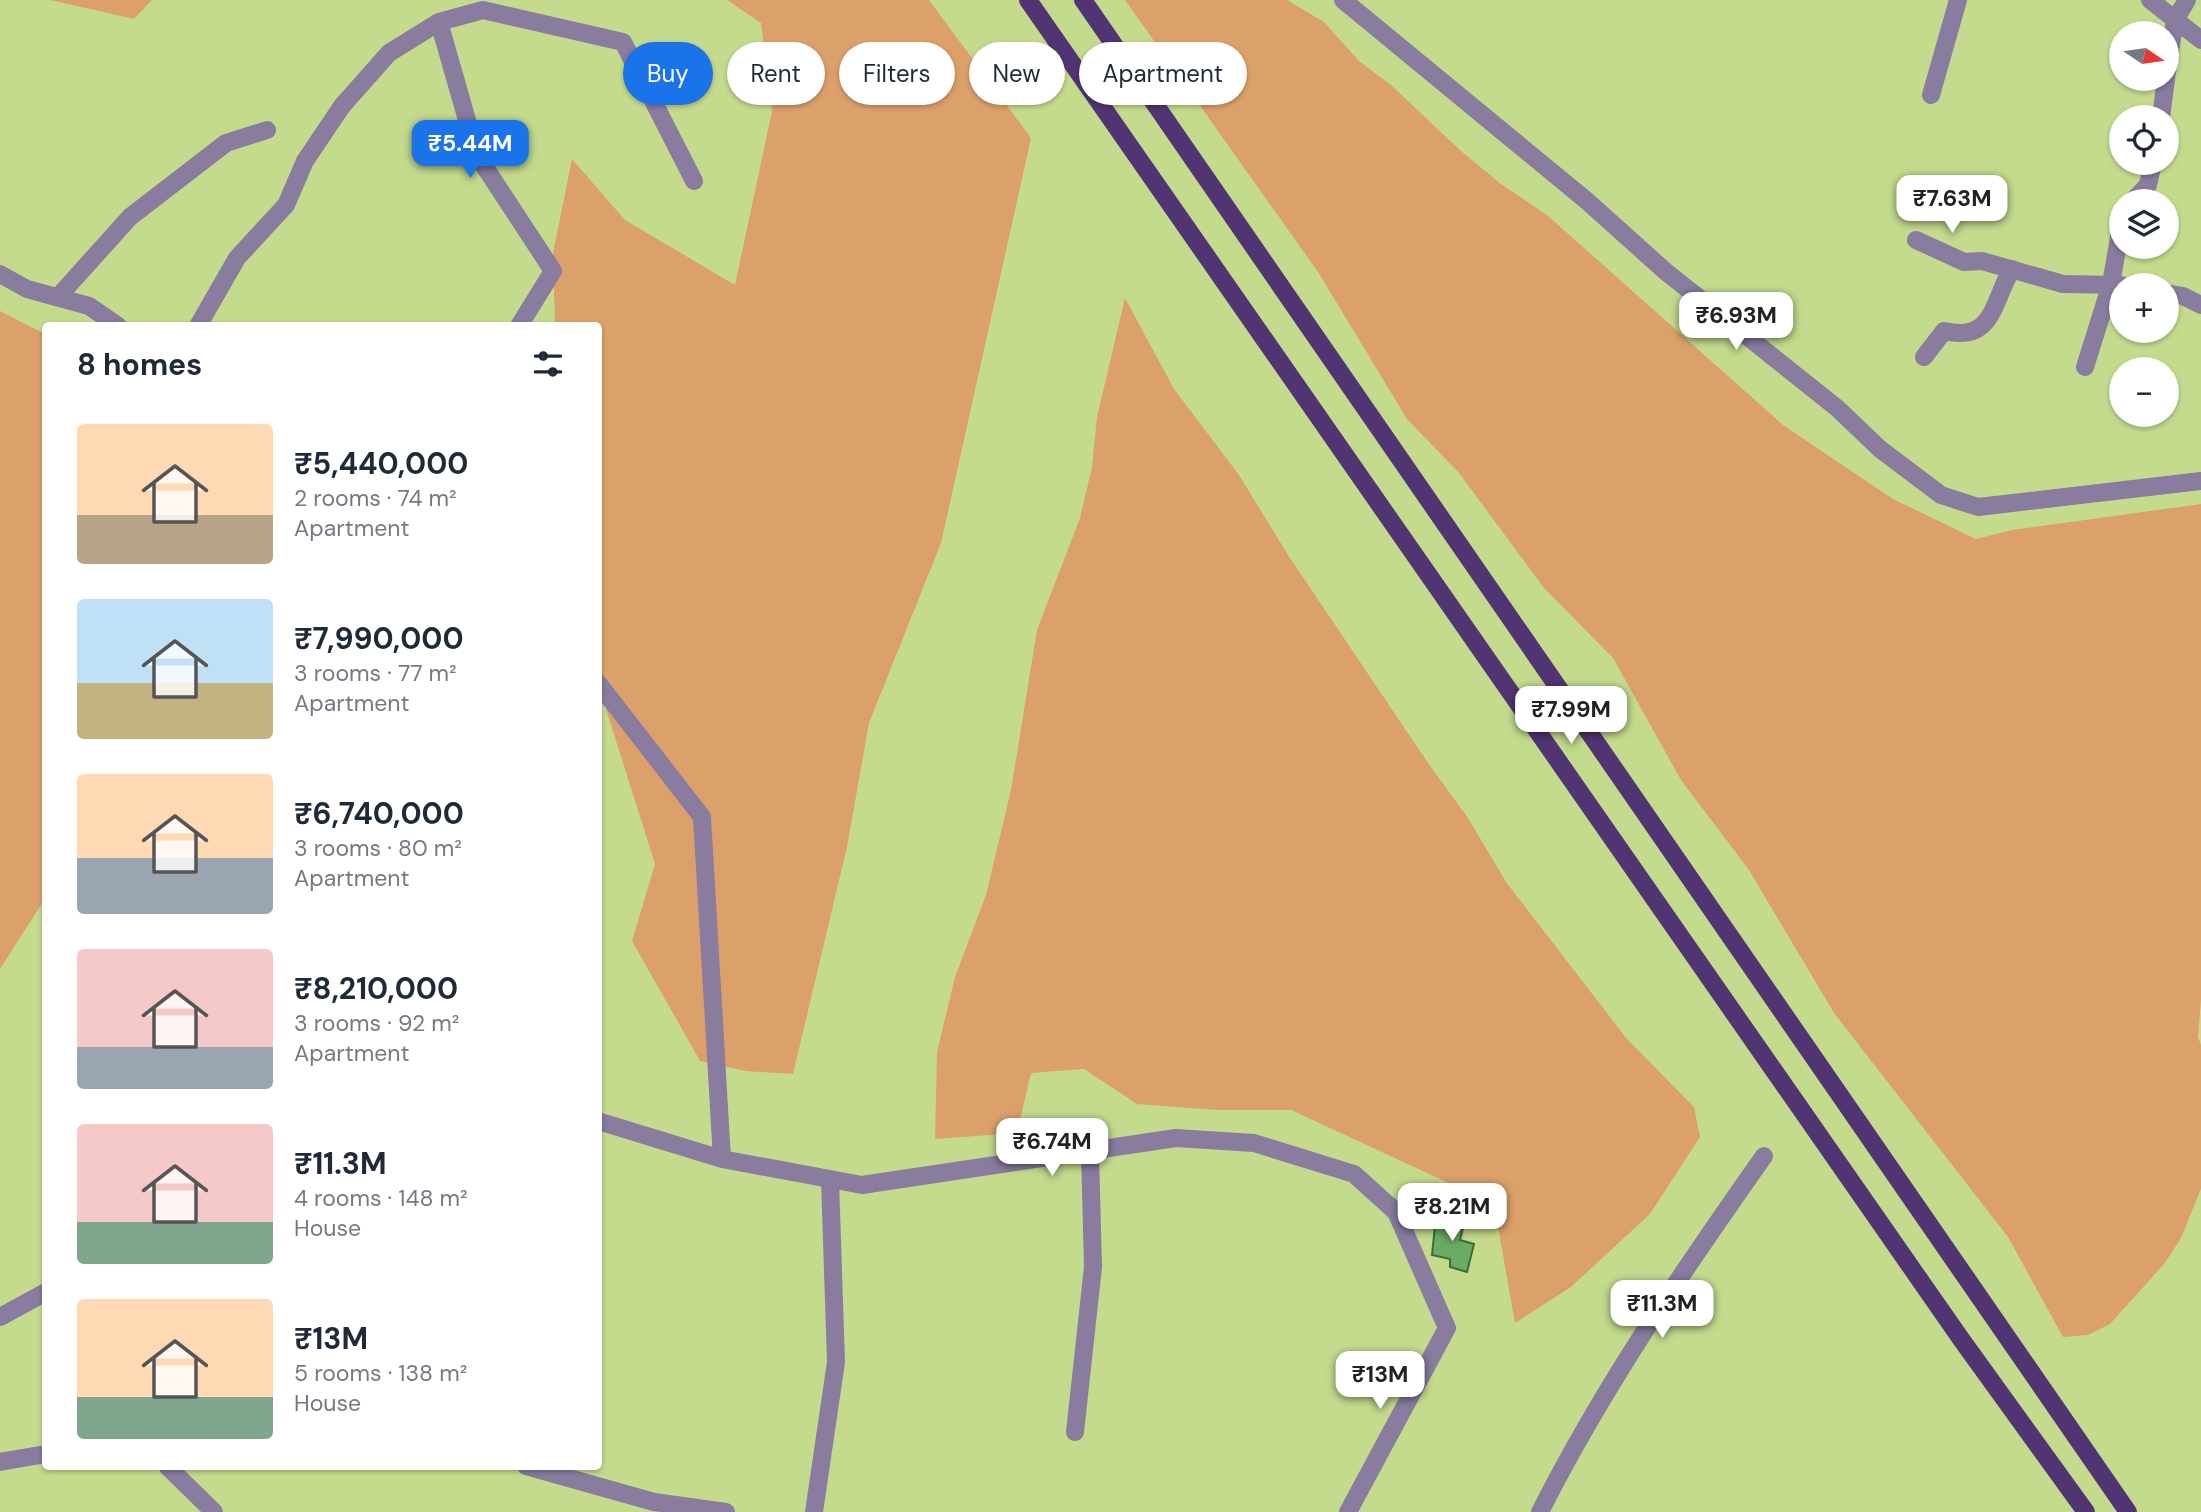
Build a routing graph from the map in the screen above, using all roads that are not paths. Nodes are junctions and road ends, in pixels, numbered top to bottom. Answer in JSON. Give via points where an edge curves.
{"nodes":[{"id":1,"x":1028,"y":0,"type":"edge"},
{"id":2,"x":1083,"y":0,"type":"edge"},
{"id":3,"x":1343,"y":0,"type":"edge"},
{"id":4,"x":1958,"y":0,"type":"edge"},
{"id":5,"x":2150,"y":0,"type":"edge"},
{"id":6,"x":2187,"y":0,"type":"edge"},
{"id":7,"x":2175,"y":20,"type":"junction"},
{"id":8,"x":439,"y":22,"type":"junction"},
{"id":9,"x":2201,"y":40,"type":"edge"},
{"id":10,"x":1931,"y":95,"type":"dead end"},
{"id":11,"x":267,"y":130,"type":"dead end"},
{"id":12,"x":694,"y":181,"type":"dead end"},
{"id":13,"x":1916,"y":240,"type":"dead end"},
{"id":14,"x":2012,"y":269,"type":"junction"},
{"id":15,"x":0,"y":274,"type":"edge"},
{"id":16,"x":2109,"y":285,"type":"edge"},
{"id":17,"x":2179,"y":295,"type":"edge"},
{"id":18,"x":58,"y":297,"type":"junction"},
{"id":19,"x":2109,"y":304,"type":"edge"},
{"id":20,"x":2201,"y":305,"type":"edge"},
{"id":21,"x":112,"y":322,"type":"edge"},
{"id":22,"x":200,"y":322,"type":"edge"},
{"id":23,"x":521,"y":322,"type":"edge"},
{"id":24,"x":1924,"y":357,"type":"dead end"},
{"id":25,"x":2085,"y":367,"type":"dead end"},
{"id":26,"x":2201,"y":481,"type":"edge"},
{"id":27,"x":602,"y":688,"type":"edge"},
{"id":28,"x":602,"y":1122,"type":"edge"},
{"id":29,"x":1090,"y":1153,"type":"junction"},
{"id":30,"x":1764,"y":1156,"type":"dead end"},
{"id":31,"x":722,"y":1159,"type":"junction"},
{"id":32,"x":830,"y":1180,"type":"junction"},
{"id":33,"x":42,"y":1294,"type":"edge"},
{"id":34,"x":0,"y":1317,"type":"edge"},
{"id":35,"x":1075,"y":1432,"type":"dead end"},
{"id":36,"x":42,"y":1455,"type":"edge"},
{"id":37,"x":0,"y":1462,"type":"edge"},
{"id":38,"x":171,"y":1470,"type":"edge"},
{"id":39,"x":540,"y":1470,"type":"edge"},
{"id":40,"x":2084,"y":1511,"type":"edge"},
{"id":41,"x":214,"y":1512,"type":"edge"},
{"id":42,"x":726,"y":1512,"type":"edge"},
{"id":43,"x":814,"y":1512,"type":"edge"},
{"id":44,"x":1348,"y":1512,"type":"edge"},
{"id":45,"x":1539,"y":1512,"type":"edge"},
{"id":46,"x":2127,"y":1512,"type":"edge"}],
"edges":[{"from":1,"to":40,"type":"main road"},
{"from":2,"to":46,"type":"main road"},
{"from":3,"to":26,"type":"street","via":[[1941,495],[1978,507]]},
{"from":4,"to":10,"type":"street"},
{"from":5,"to":7,"type":"street"},
{"from":6,"to":7,"type":"street"},
{"from":7,"to":9,"type":"street"},
{"from":8,"to":12,"type":"street","via":[[483,10],[623,42]]},
{"from":8,"to":22,"type":"street","via":[[388,53],[342,106],[305,161],[286,205],[237,258]]},
{"from":8,"to":23,"type":"street","via":[[477,155],[553,271]]},
{"from":11,"to":18,"type":"street","via":[[226,143],[130,217]]},
{"from":13,"to":14,"type":"street","via":[[1965,262]]},
{"from":14,"to":16,"type":"street","via":[[2063,284]]},
{"from":14,"to":24,"type":"street","via":[[1991,317],[1977,331],[1958,335],[1944,331]]},
{"from":15,"to":18,"type":"street","via":[[27,289]]},
{"from":17,"to":20,"type":"street"},
{"from":18,"to":21,"type":"street","via":[[89,306]]},
{"from":19,"to":25,"type":"street"},
{"from":27,"to":31,"type":"street","via":[[702,817]]},
{"from":28,"to":31,"type":"street"},
{"from":29,"to":32,"type":"street","via":[[862,1185]]},
{"from":29,"to":35,"type":"street","via":[[1093,1267]]},
{"from":29,"to":44,"type":"street","via":[[1176,1138],[1254,1143],[1354,1174],[1396,1212],[1447,1328]]},
{"from":30,"to":45,"type":"street","via":[[1659,1309],[1576,1441]]},
{"from":31,"to":32,"type":"street"},
{"from":32,"to":43,"type":"street","via":[[836,1362]]},
{"from":33,"to":34,"type":"street"},
{"from":36,"to":37,"type":"street"},
{"from":38,"to":41,"type":"street"},
{"from":39,"to":42,"type":"street","via":[[654,1502]]}]}
